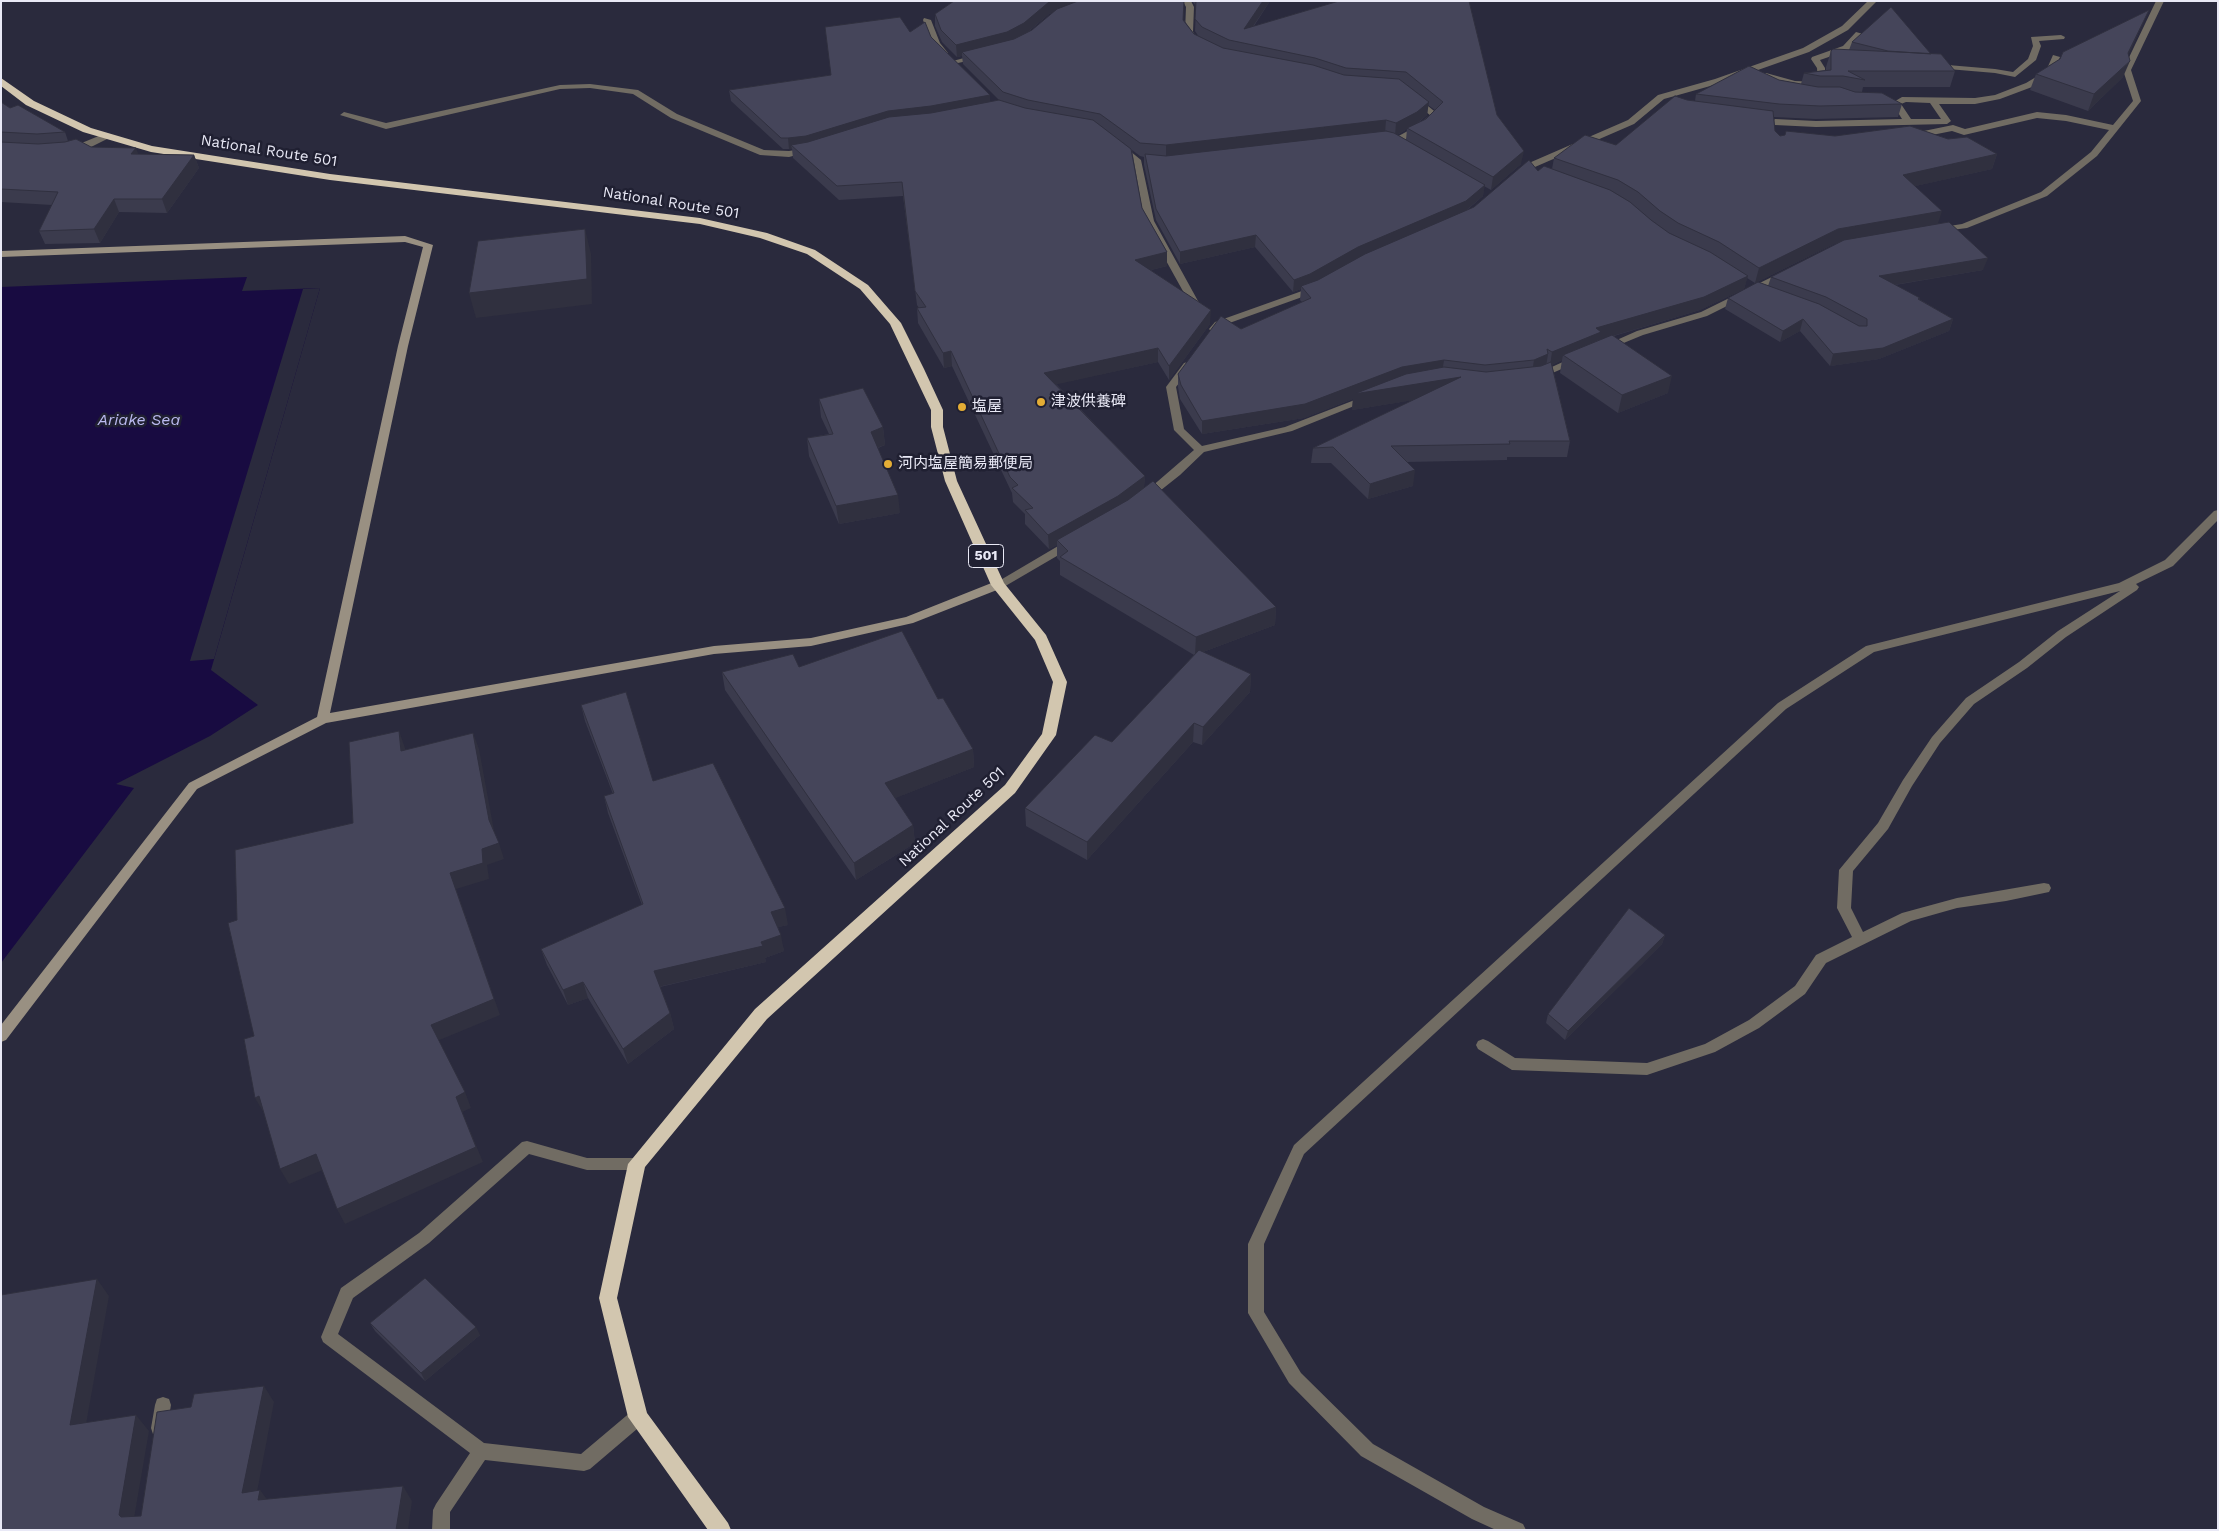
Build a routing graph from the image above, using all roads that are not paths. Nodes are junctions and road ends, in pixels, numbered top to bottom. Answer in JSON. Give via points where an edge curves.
{"nodes":[{"id":1,"x":1187,"y":1,"type":"edge"},
{"id":2,"x":1873,"y":1,"type":"edge"},
{"id":3,"x":2160,"y":1,"type":"edge"},
{"id":4,"x":927,"y":20,"type":"dead end"},
{"id":5,"x":1859,"y":34,"type":"edge"},
{"id":6,"x":2061,"y":37,"type":"dead end"},
{"id":7,"x":1204,"y":46,"type":"edge"},
{"id":8,"x":1839,"y":50,"type":"junction"},
{"id":9,"x":991,"y":53,"type":"edge"},
{"id":10,"x":1848,"y":54,"type":"edge"},
{"id":11,"x":1815,"y":59,"type":"junction"},
{"id":12,"x":2045,"y":61,"type":"junction"},
{"id":13,"x":1831,"y":62,"type":"edge"},
{"id":14,"x":1927,"y":66,"type":"edge"},
{"id":15,"x":1,"y":81,"type":"edge"},
{"id":16,"x":1771,"y":86,"type":"edge"},
{"id":17,"x":1407,"y":94,"type":"edge"},
{"id":18,"x":1933,"y":101,"type":"junction"},
{"id":19,"x":344,"y":115,"type":"dead end"},
{"id":20,"x":1908,"y":122,"type":"junction"},
{"id":21,"x":2114,"y":128,"type":"junction"},
{"id":22,"x":1776,"y":132,"type":"edge"},
{"id":23,"x":106,"y":136,"type":"junction"},
{"id":24,"x":1908,"y":136,"type":"junction"},
{"id":25,"x":1385,"y":138,"type":"edge"},
{"id":26,"x":1898,"y":138,"type":"edge"},
{"id":27,"x":1396,"y":141,"type":"junction"},
{"id":28,"x":1113,"y":142,"type":"edge"},
{"id":29,"x":1926,"y":144,"type":"edge"},
{"id":30,"x":818,"y":149,"type":"edge"},
{"id":31,"x":61,"y":150,"type":"edge"},
{"id":32,"x":1412,"y":150,"type":"edge"},
{"id":33,"x":1526,"y":168,"type":"junction"},
{"id":34,"x":1543,"y":174,"type":"edge"},
{"id":35,"x":1512,"y":179,"type":"edge"},
{"id":36,"x":1925,"y":232,"type":"edge"},
{"id":37,"x":1,"y":254,"type":"edge"},
{"id":38,"x":1796,"y":268,"type":"edge"},
{"id":39,"x":1321,"y":286,"type":"edge"},
{"id":40,"x":1751,"y":286,"type":"junction"},
{"id":41,"x":1770,"y":294,"type":"edge"},
{"id":42,"x":1212,"y":318,"type":"junction"},
{"id":43,"x":1206,"y":340,"type":"edge"},
{"id":44,"x":1194,"y":356,"type":"edge"},
{"id":45,"x":1525,"y":378,"type":"edge"},
{"id":46,"x":1375,"y":395,"type":"edge"},
{"id":47,"x":1200,"y":450,"type":"junction"},
{"id":48,"x":1138,"y":502,"type":"edge"},
{"id":49,"x":2218,"y":513,"type":"edge"},
{"id":50,"x":1080,"y":538,"type":"edge"},
{"id":51,"x":2169,"y":563,"type":"junction"},
{"id":52,"x":998,"y":584,"type":"junction"},
{"id":53,"x":323,"y":719,"type":"junction"},
{"id":54,"x":2044,"y":888,"type":"dead end"},
{"id":55,"x":1860,"y":940,"type":"junction"},
{"id":56,"x":1,"y":1036,"type":"edge"},
{"id":57,"x":1482,"y":1045,"type":"dead end"},
{"id":58,"x":637,"y":1164,"type":"junction"},
{"id":59,"x":163,"y":1405,"type":"dead end"},
{"id":60,"x":638,"y":1417,"type":"junction"},
{"id":61,"x":157,"y":1444,"type":"edge"},
{"id":62,"x":481,"y":1452,"type":"junction"},
{"id":63,"x":441,"y":1530,"type":"edge"},
{"id":64,"x":721,"y":1530,"type":"edge"},
{"id":65,"x":1517,"y":1530,"type":"edge"}],
"edges":[{"from":1,"to":7,"type":"street","via":[[1190,7],[1189,32],[1197,43]]},
{"from":2,"to":33,"type":"street","via":[[1845,28],[1806,50],[1662,97],[1631,122]]},
{"from":3,"to":21,"type":"street","via":[[2127,70],[2137,101]]},
{"from":4,"to":9,"type":"street","via":[[936,44],[956,66]]},
{"from":5,"to":8,"type":"street","via":[[1846,48]]},
{"from":6,"to":12,"type":"street","via":[[2034,39]]},
{"from":8,"to":10,"type":"street"},
{"from":8,"to":11,"type":"street"},
{"from":11,"to":13,"type":"street"},
{"from":11,"to":16,"type":"street","via":[[1821,68],[1822,83],[1795,83],[1766,75],[1755,79]]},
{"from":12,"to":14,"type":"street","via":[[2015,75]]},
{"from":12,"to":18,"type":"street","via":[[2050,72],[2029,85],[1997,97],[1974,101]]},
{"from":15,"to":23,"type":"highway","name":"National Route 501","number":"501","via":[[30,102],[86,130]]},
{"from":17,"to":27,"type":"street","via":[[1435,115]]},
{"from":18,"to":20,"type":"street","via":[[1947,121]]},
{"from":18,"to":20,"type":"street","via":[[1905,99],[1893,103]]},
{"from":19,"to":30,"type":"street","via":[[386,126],[560,87],[590,86],[635,92],[674,116],[763,152],[789,154]]},
{"from":20,"to":22,"type":"street","via":[[1771,122]]},
{"from":21,"to":24,"type":"street","via":[[2037,114],[1964,136],[1953,128]]},
{"from":21,"to":36,"type":"street","via":[[2094,154],[2044,194],[1964,226]]},
{"from":23,"to":31,"type":"street","via":[[88,145]]},
{"from":23,"to":52,"type":"highway","name":"National Route 501","number":"501","via":[[151,149],[330,177],[700,221],[763,235],[811,252],[864,287],[895,323],[937,410],[937,427],[951,482]]},
{"from":24,"to":26,"type":"street"},
{"from":24,"to":29,"type":"street"},
{"from":25,"to":27,"type":"street"},
{"from":27,"to":32,"type":"street"},
{"from":28,"to":42,"type":"street","via":[[1140,160],[1149,222],[1194,302]]},
{"from":33,"to":34,"type":"street"},
{"from":33,"to":35,"type":"street"},
{"from":37,"to":53,"type":"street","via":[[405,239],[428,244]]},
{"from":38,"to":40,"type":"street"},
{"from":39,"to":42,"type":"street"},
{"from":40,"to":41,"type":"street"},
{"from":40,"to":45,"type":"street","via":[[1704,314],[1640,333],[1534,378]]},
{"from":42,"to":43,"type":"street"},
{"from":44,"to":47,"type":"street","via":[[1171,387],[1180,430]]},
{"from":46,"to":47,"type":"street","via":[[1288,429]]},
{"from":47,"to":48,"type":"street"},
{"from":49,"to":51,"type":"street"},
{"from":50,"to":52,"type":"street"},
{"from":51,"to":55,"type":"street","via":[[2062,634],[1970,701],[1936,740],[1883,826],[1846,870],[1844,908]]},
{"from":51,"to":65,"type":"street","via":[[2123,586],[1870,649],[1782,706],[1299,1150],[1256,1244],[1256,1313],[1294,1378],[1367,1450],[1478,1513]]},
{"from":52,"to":53,"type":"street","via":[[909,620],[811,642],[714,650]]},
{"from":52,"to":58,"type":"highway","name":"National Route 501","number":"501","via":[[1041,638],[1060,682],[1049,736],[1010,789],[762,1014]]},
{"from":53,"to":56,"type":"street","via":[[193,786]]},
{"from":54,"to":55,"type":"street","via":[[1957,903],[1907,917]]},
{"from":55,"to":57,"type":"street","via":[[1821,959],[1800,990],[1754,1024],[1710,1048],[1647,1069],[1512,1064]]},
{"from":58,"to":60,"type":"highway","name":"National Route 501","number":"501","via":[[608,1298]]},
{"from":58,"to":62,"type":"street","via":[[587,1164],[527,1147],[424,1238],[347,1292],[329,1337]]},
{"from":59,"to":61,"type":"street"},
{"from":60,"to":62,"type":"street","via":[[584,1463]]},
{"from":60,"to":64,"type":"highway","name":"National Route 501","number":"501"},
{"from":62,"to":63,"type":"street","via":[[442,1510]]}]}
